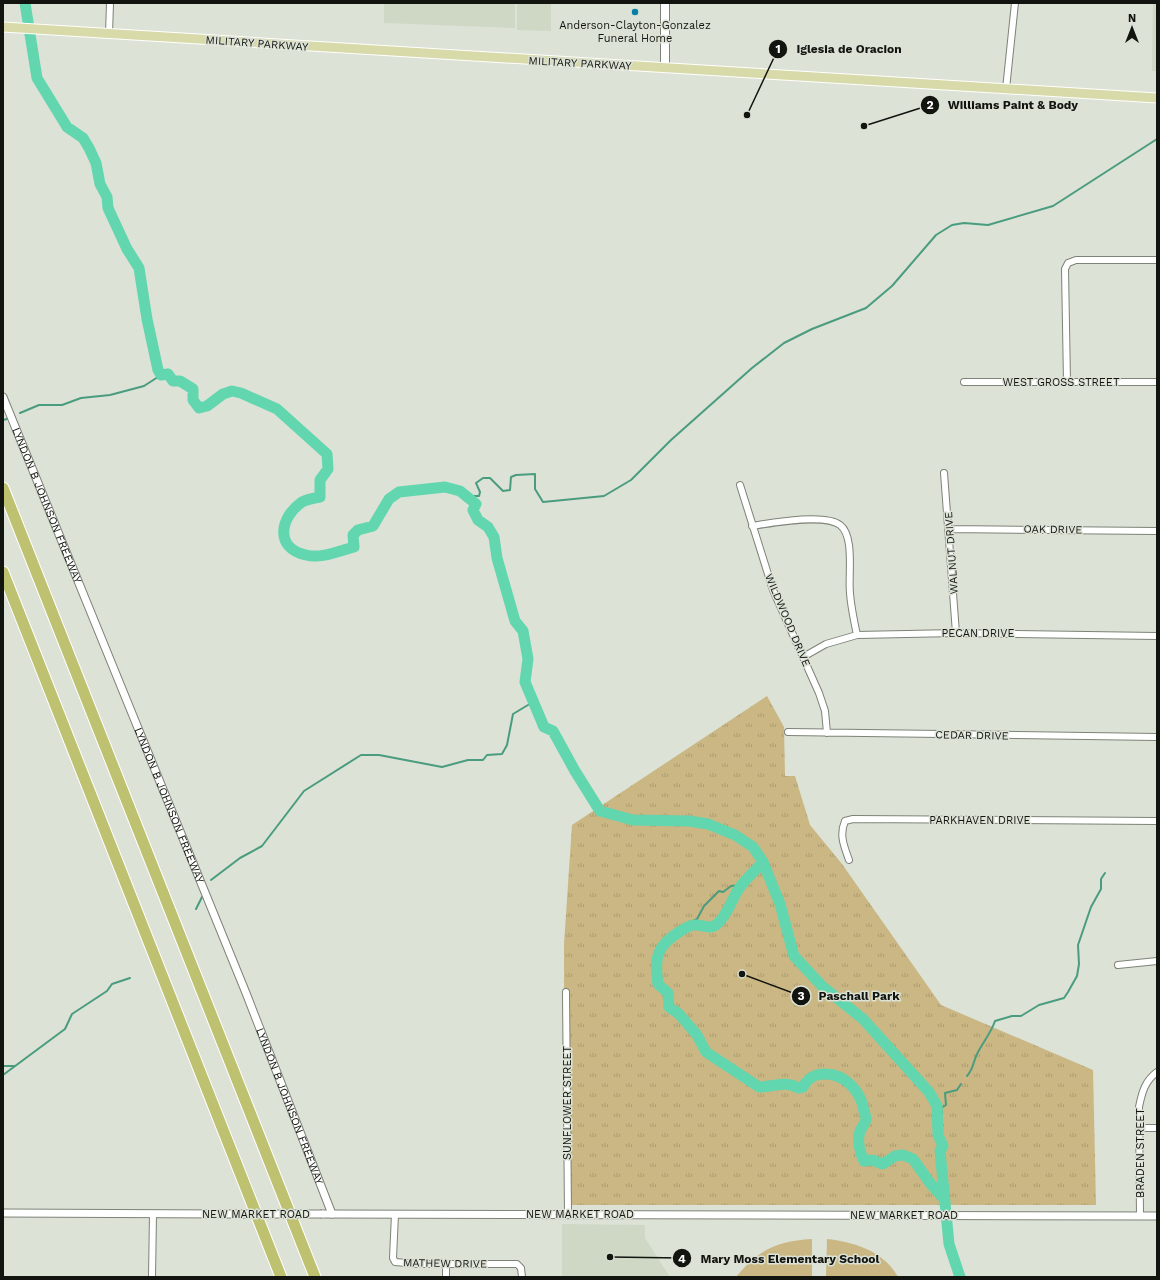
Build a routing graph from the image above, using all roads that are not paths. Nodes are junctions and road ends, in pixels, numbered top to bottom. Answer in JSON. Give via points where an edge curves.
{"nodes":[{"id":1,"x":110,"y":3,"type":"edge"},
{"id":2,"x":665,"y":3,"type":"edge"},
{"id":3,"x":1015,"y":3,"type":"edge"},
{"id":4,"x":3,"y":26,"type":"edge"},
{"id":5,"x":109,"y":34,"type":"junction"},
{"id":6,"x":666,"y":68,"type":"junction"},
{"id":7,"x":1006,"y":89,"type":"junction"},
{"id":8,"x":1157,"y":98,"type":"edge"},
{"id":9,"x":1157,"y":260,"type":"edge"},
{"id":10,"x":964,"y":382,"type":"dead end"},
{"id":11,"x":1066,"y":382,"type":"junction"},
{"id":12,"x":1157,"y":382,"type":"edge"},
{"id":13,"x":3,"y":397,"type":"edge"},
{"id":14,"x":944,"y":472,"type":"dead end"},
{"id":15,"x":740,"y":485,"type":"dead end"},
{"id":16,"x":3,"y":488,"type":"edge"},
{"id":17,"x":752,"y":526,"type":"junction"},
{"id":18,"x":949,"y":529,"type":"junction"},
{"id":19,"x":1157,"y":531,"type":"edge"},
{"id":20,"x":3,"y":572,"type":"edge"},
{"id":21,"x":956,"y":633,"type":"junction"},
{"id":22,"x":857,"y":635,"type":"junction"},
{"id":23,"x":1157,"y":636,"type":"edge"},
{"id":24,"x":803,"y":656,"type":"junction"},
{"id":25,"x":788,"y":732,"type":"dead end"},
{"id":26,"x":827,"y":732,"type":"junction"},
{"id":27,"x":1157,"y":737,"type":"edge"},
{"id":28,"x":1157,"y":822,"type":"edge"},
{"id":29,"x":849,"y":860,"type":"dead end"},
{"id":30,"x":1157,"y":961,"type":"edge"},
{"id":31,"x":1118,"y":965,"type":"dead end"},
{"id":32,"x":566,"y":992,"type":"dead end"},
{"id":33,"x":1157,"y":1072,"type":"edge"},
{"id":34,"x":1139,"y":1128,"type":"junction"},
{"id":35,"x":1157,"y":1128,"type":"edge"},
{"id":36,"x":3,"y":1213,"type":"edge"},
{"id":37,"x":153,"y":1214,"type":"junction"},
{"id":38,"x":332,"y":1214,"type":"junction"},
{"id":39,"x":395,"y":1214,"type":"junction"},
{"id":40,"x":568,"y":1214,"type":"junction"},
{"id":41,"x":1140,"y":1216,"type":"junction"},
{"id":42,"x":1157,"y":1216,"type":"edge"},
{"id":43,"x":446,"y":1264,"type":"junction"},
{"id":44,"x":152,"y":1277,"type":"edge"},
{"id":45,"x":281,"y":1277,"type":"edge"},
{"id":46,"x":315,"y":1277,"type":"edge"},
{"id":47,"x":446,"y":1277,"type":"edge"},
{"id":48,"x":522,"y":1277,"type":"edge"}],
"edges":[{"from":1,"to":5,"type":"street"},
{"from":2,"to":6,"type":"main road"},
{"from":3,"to":7,"type":"street"},
{"from":4,"to":5,"type":"main road","name":"MILITARY PARKWAY"},
{"from":5,"to":6,"type":"main road","name":"MILITARY PARKWAY"},
{"from":6,"to":7,"type":"main road","name":"MILITARY PARKWAY"},
{"from":7,"to":8,"type":"main road","name":"MILITARY PARKWAY"},
{"from":9,"to":11,"type":"street","via":[[1076,260],[1068,263]]},
{"from":10,"to":11,"type":"street","name":"WEST GROSS STREET"},
{"from":11,"to":12,"type":"street","name":"WEST GROSS STREET"},
{"from":13,"to":38,"type":"street","name":"LYNDON B JOHNSON FREEWAY","via":[[246,993]]},
{"from":14,"to":18,"type":"street","name":"WALNUT DRIVE"},
{"from":15,"to":17,"type":"street","name":"WILDWOOD DRIVE"},
{"from":16,"to":46,"type":"highway"},
{"from":17,"to":22,"type":"street","via":[[793,520],[834,522],[844,528],[849,544],[850,590]]},
{"from":17,"to":24,"type":"street","name":"WILDWOOD DRIVE","via":[[773,590]]},
{"from":18,"to":19,"type":"street","name":"OAK DRIVE"},
{"from":18,"to":21,"type":"street","name":"WALNUT DRIVE"},
{"from":20,"to":45,"type":"highway"},
{"from":21,"to":22,"type":"street","name":"PECAN DRIVE"},
{"from":21,"to":23,"type":"street","name":"PECAN DRIVE"},
{"from":22,"to":24,"type":"street","name":"PECAN DRIVE","via":[[826,644]]},
{"from":24,"to":26,"type":"street","name":"WILDWOOD DRIVE","via":[[825,710]]},
{"from":25,"to":26,"type":"street","name":"CEDAR DRIVE"},
{"from":26,"to":27,"type":"street","name":"CEDAR DRIVE"},
{"from":28,"to":29,"type":"street","name":"PARKHAVEN DRIVE","via":[[853,819],[845,821],[841,830]]},
{"from":30,"to":31,"type":"street"},
{"from":32,"to":40,"type":"street","name":"SUNFLOWER STREET"},
{"from":33,"to":34,"type":"street","name":"BRADEN STREET","via":[[1151,1076],[1143,1090],[1139,1106]]},
{"from":34,"to":35,"type":"street"},
{"from":34,"to":41,"type":"street","name":"BRADEN STREET"},
{"from":36,"to":37,"type":"street","name":"NEW MARKET ROAD"},
{"from":37,"to":38,"type":"street","name":"NEW MARKET ROAD","bridge":true},
{"from":37,"to":44,"type":"street"},
{"from":38,"to":39,"type":"street","name":"NEW MARKET ROAD"},
{"from":39,"to":40,"type":"street","name":"NEW MARKET ROAD"},
{"from":39,"to":43,"type":"street","name":"MATHEW DRIVE","via":[[395,1262]]},
{"from":40,"to":41,"type":"street","name":"NEW MARKET ROAD"},
{"from":41,"to":42,"type":"street","name":"NEW MARKET ROAD"},
{"from":43,"to":47,"type":"street"},
{"from":43,"to":48,"type":"street","name":"MATHEW DRIVE","via":[[517,1264],[520,1266]]}]}
